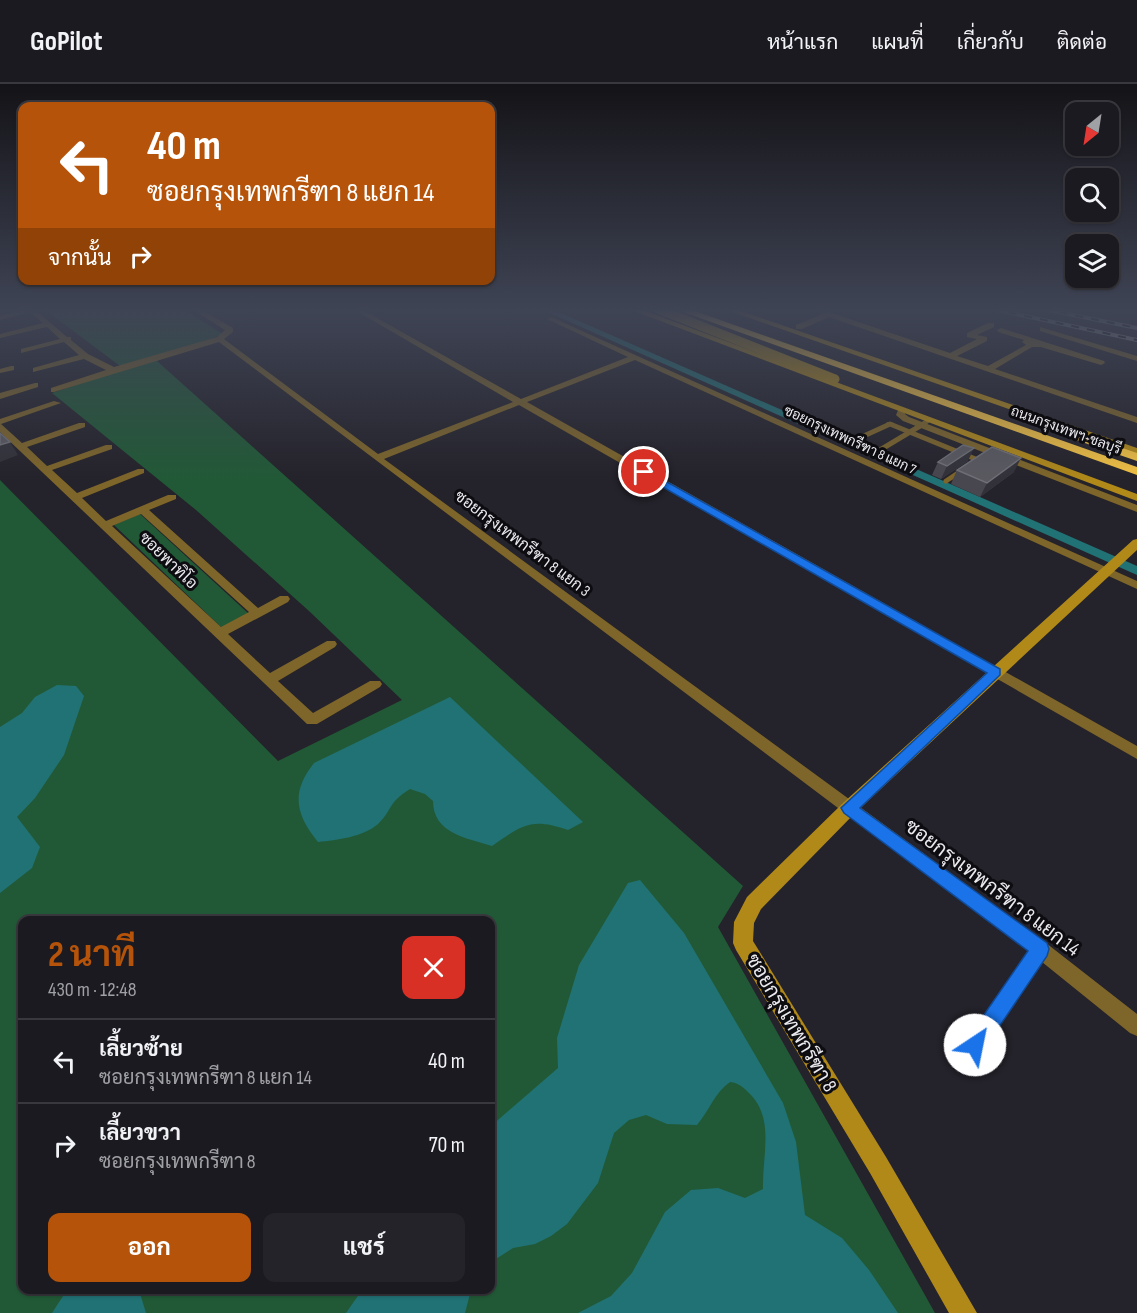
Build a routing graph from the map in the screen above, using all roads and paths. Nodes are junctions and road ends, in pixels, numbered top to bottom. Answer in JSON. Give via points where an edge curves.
{"nodes":[{"id":1,"x":49,"y":366,"type":"edge"},
{"id":2,"x":106,"y":366,"type":"edge"},
{"id":3,"x":126,"y":366,"type":"edge"},
{"id":4,"x":256,"y":366,"type":"edge"},
{"id":5,"x":457,"y":366,"type":"edge"},
{"id":6,"x":611,"y":366,"type":"edge"},
{"id":7,"x":656,"y":366,"type":"edge"},
{"id":8,"x":784,"y":366,"type":"edge"},
{"id":9,"x":802,"y":366,"type":"edge"},
{"id":10,"x":810,"y":366,"type":"edge"},
{"id":11,"x":842,"y":366,"type":"edge"},
{"id":12,"x":877,"y":366,"type":"edge"},
{"id":13,"x":893,"y":366,"type":"edge"},
{"id":14,"x":905,"y":366,"type":"edge"},
{"id":15,"x":913,"y":366,"type":"edge"},
{"id":16,"x":982,"y":366,"type":"edge"},
{"id":17,"x":994,"y":366,"type":"edge"},
{"id":18,"x":11,"y":368,"type":"dead end"},
{"id":19,"x":990,"y":369,"type":"junction"},
{"id":20,"x":36,"y":370,"type":"dead end"},
{"id":21,"x":113,"y":370,"type":"junction"},
{"id":22,"x":0,"y":371,"type":"edge"},
{"id":23,"x":35,"y":385,"type":"dead end"},
{"id":24,"x":1063,"y":385,"type":"dead end"},
{"id":25,"x":54,"y":390,"type":"dead end"},
{"id":26,"x":1053,"y":391,"type":"junction"},
{"id":27,"x":0,"y":396,"type":"edge"},
{"id":28,"x":520,"y":402,"type":"junction"},
{"id":29,"x":57,"y":403,"type":"dead end"},
{"id":30,"x":902,"y":411,"type":"joint"},
{"id":31,"x":1137,"y":420,"type":"edge"},
{"id":32,"x":0,"y":422,"type":"edge"},
{"id":33,"x":924,"y":423,"type":"junction"},
{"id":34,"x":1078,"y":423,"type":"junction"},
{"id":35,"x":82,"y":425,"type":"dead end"},
{"id":36,"x":0,"y":427,"type":"edge"},
{"id":37,"x":909,"y":432,"type":"junction"},
{"id":38,"x":855,"y":440,"type":"dead end"},
{"id":39,"x":1137,"y":440,"type":"edge"},
{"id":40,"x":984,"y":441,"type":"junction"},
{"id":41,"x":21,"y":446,"type":"junction"},
{"id":42,"x":109,"y":447,"type":"dead end"},
{"id":43,"x":880,"y":450,"type":"dead end"},
{"id":44,"x":1137,"y":451,"type":"edge"},
{"id":45,"x":990,"y":452,"type":"junction"},
{"id":46,"x":1040,"y":452,"type":"junction"},
{"id":47,"x":1137,"y":457,"type":"edge"},
{"id":48,"x":1030,"y":458,"type":"junction"},
{"id":49,"x":377,"y":459,"type":"junction"},
{"id":50,"x":978,"y":460,"type":"junction"},
{"id":51,"x":46,"y":470,"type":"junction"},
{"id":52,"x":141,"y":471,"type":"dead end"},
{"id":53,"x":1137,"y":471,"type":"edge"},
{"id":54,"x":946,"y":481,"type":"dead end"},
{"id":55,"x":1137,"y":487,"type":"edge"},
{"id":56,"x":76,"y":496,"type":"junction"},
{"id":57,"x":172,"y":497,"type":"dead end"},
{"id":58,"x":1137,"y":498,"type":"edge"},
{"id":59,"x":1137,"y":509,"type":"edge"},
{"id":60,"x":142,"y":510,"type":"junction"},
{"id":61,"x":106,"y":525,"type":"junction"},
{"id":62,"x":1137,"y":543,"type":"edge"},
{"id":63,"x":1111,"y":565,"type":"junction"},
{"id":64,"x":1137,"y":585,"type":"edge"},
{"id":65,"x":284,"y":599,"type":"dead end"},
{"id":66,"x":257,"y":613,"type":"junction"},
{"id":67,"x":220,"y":633,"type":"junction"},
{"id":68,"x":331,"y":644,"type":"dead end"},
{"id":69,"x":996,"y":672,"type":"junction"},
{"id":70,"x":269,"y":680,"type":"junction"},
{"id":71,"x":375,"y":684,"type":"dead end"},
{"id":72,"x":1137,"y":753,"type":"edge"},
{"id":73,"x":849,"y":808,"type":"junction"},
{"id":74,"x":1040,"y":949,"type":"junction"},
{"id":75,"x":1137,"y":1026,"type":"edge"},
{"id":76,"x":963,"y":1062,"type":"dead end"},
{"id":77,"x":964,"y":1313,"type":"edge"}],
"edges":[{"from":1,"to":20,"type":"street"},
{"from":2,"to":21,"type":"street"},
{"from":3,"to":21,"type":"street"},
{"from":4,"to":49,"type":"street","name":"ซอยกรุงเทพกรีฑา 8 แยก 3"},
{"from":5,"to":28,"type":"street"},
{"from":6,"to":28,"type":"street"},
{"from":7,"to":63,"type":"street","name":"ซอยกรุงเทพกรีฑา 8 แยก 7"},
{"from":8,"to":30,"type":"main road"},
{"from":9,"to":40,"type":"main road","bridge":true},
{"from":10,"to":46,"type":"main road"},
{"from":11,"to":53,"type":"highway","name":"ถนนกรุงเทพฯ-ชลบุรี"},
{"from":12,"to":47,"type":"highway","name":"ถนนกรุงเทพฯ-ชลบุรี"},
{"from":13,"to":44,"type":"main road"},
{"from":14,"to":34,"type":"main road"},
{"from":15,"to":34,"type":"main road"},
{"from":16,"to":19,"type":"street"},
{"from":17,"to":19,"type":"street"},
{"from":18,"to":22,"type":"street"},
{"from":19,"to":26,"type":"street"},
{"from":21,"to":25,"type":"street"},
{"from":23,"to":27,"type":"street"},
{"from":24,"to":26,"type":"street"},
{"from":26,"to":31,"type":"street"},
{"from":28,"to":49,"type":"street"},
{"from":28,"to":69,"type":"street"},
{"from":29,"to":32,"type":"street"},
{"from":30,"to":33,"type":"street","via":[[902,417]]},
{"from":33,"to":37,"type":"lane"},
{"from":33,"to":40,"type":"main road"},
{"from":33,"to":45,"type":"street"},
{"from":34,"to":39,"type":"main road"},
{"from":35,"to":41,"type":"street"},
{"from":36,"to":41,"type":"street","name":"ซอยพาทิโอ"},
{"from":37,"to":38,"type":"lane","via":[[886,424]]},
{"from":37,"to":43,"type":"lane"},
{"from":37,"to":50,"type":"lane"},
{"from":40,"to":48,"type":"main road"},
{"from":41,"to":51,"type":"street","name":"ซอยพาทิโอ"},
{"from":42,"to":51,"type":"street"},
{"from":45,"to":50,"type":"lane"},
{"from":45,"to":59,"type":"street"},
{"from":46,"to":48,"type":"main road","via":[[1041,457]]},
{"from":46,"to":55,"type":"main road"},
{"from":48,"to":58,"type":"main road"},
{"from":49,"to":73,"type":"street","name":"ซอยกรุงเทพกรีฑา 8 แยก 3"},
{"from":50,"to":54,"type":"lane"},
{"from":51,"to":56,"type":"street","name":"ซอยพาทิโอ"},
{"from":52,"to":56,"type":"street"},
{"from":56,"to":61,"type":"street","name":"ซอยพาทิโอ"},
{"from":57,"to":60,"type":"street"},
{"from":60,"to":61,"type":"street"},
{"from":60,"to":66,"type":"street"},
{"from":61,"to":67,"type":"street","name":"ซอยพาทิโอ"},
{"from":62,"to":63,"type":"main road","name":"ซอยกรุงเทพกรีฑา 8"},
{"from":63,"to":64,"type":"street","name":"ซอยกรุงเทพกรีฑา 8 แยก 7"},
{"from":63,"to":69,"type":"main road","name":"ซอยกรุงเทพกรีฑา 8"},
{"from":65,"to":66,"type":"street"},
{"from":66,"to":67,"type":"street"},
{"from":67,"to":70,"type":"street","name":"ซอยพาทิโอ"},
{"from":68,"to":70,"type":"street"},
{"from":69,"to":72,"type":"street"},
{"from":69,"to":73,"type":"main road","name":"ซอยกรุงเทพกรีฑา 8"},
{"from":70,"to":71,"type":"street","name":"ซอยพาทิโอ","via":[[312,720]]},
{"from":73,"to":74,"type":"street","name":"ซอยกรุงเทพกรีฑา 8 แยก 14"},
{"from":73,"to":77,"type":"main road","name":"ซอยกรุงเทพกรีฑา 8","via":[[753,903],[744,922],[743,943]]},
{"from":74,"to":75,"type":"street","name":"ซอยกรุงเทพกรีฑา 8 แยก 14"},
{"from":74,"to":76,"type":"street"}]}
